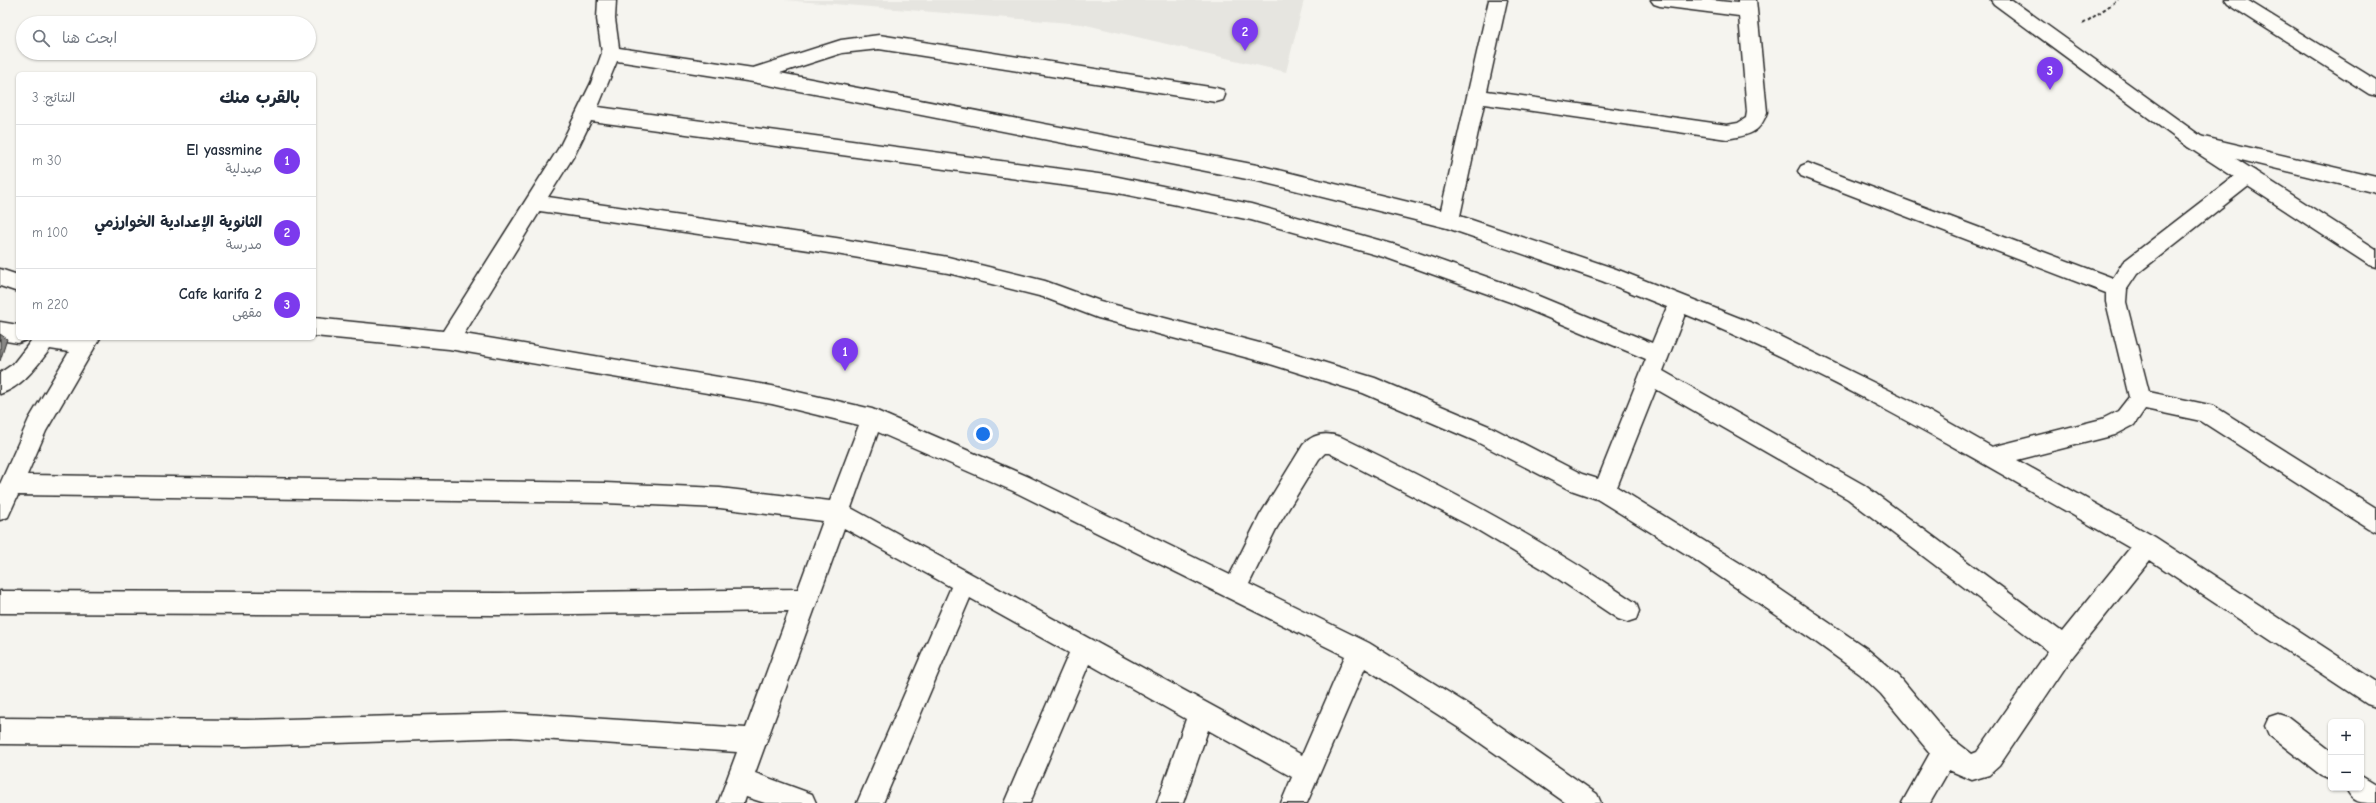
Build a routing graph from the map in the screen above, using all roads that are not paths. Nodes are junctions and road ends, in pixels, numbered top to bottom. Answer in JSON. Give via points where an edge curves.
{"nodes":[{"id":1,"x":607,"y":0,"type":"edge"},
{"id":2,"x":1498,"y":0,"type":"edge"},
{"id":3,"x":1660,"y":0,"type":"edge"},
{"id":4,"x":2000,"y":0,"type":"edge"},
{"id":5,"x":2234,"y":0,"type":"edge"},
{"id":6,"x":1747,"y":5,"type":"edge"},
{"id":7,"x":611,"y":53,"type":"junction"},
{"id":8,"x":753,"y":75,"type":"junction"},
{"id":9,"x":2376,"y":89,"type":"edge"},
{"id":10,"x":1216,"y":95,"type":"dead end"},
{"id":11,"x":1477,"y":96,"type":"junction"},
{"id":12,"x":586,"y":113,"type":"junction"},
{"id":13,"x":2196,"y":142,"type":"junction"},
{"id":14,"x":1808,"y":171,"type":"dead end"},
{"id":15,"x":2248,"y":176,"type":"junction"},
{"id":16,"x":2376,"y":184,"type":"edge"},
{"id":17,"x":535,"y":203,"type":"junction"},
{"id":18,"x":1449,"y":220,"type":"junction"},
{"id":19,"x":2376,"y":259,"type":"edge"},
{"id":20,"x":0,"y":277,"type":"edge"},
{"id":21,"x":16,"y":283,"type":"edge"},
{"id":22,"x":2117,"y":288,"type":"junction"},
{"id":23,"x":1678,"y":303,"type":"junction"},
{"id":24,"x":316,"y":327,"type":"edge"},
{"id":25,"x":0,"y":331,"type":"edge"},
{"id":26,"x":16,"y":334,"type":"edge"},
{"id":27,"x":42,"y":340,"type":"edge"},
{"id":28,"x":65,"y":340,"type":"edge"},
{"id":29,"x":450,"y":340,"type":"junction"},
{"id":30,"x":87,"y":342,"type":"edge"},
{"id":31,"x":1654,"y":365,"type":"junction"},
{"id":32,"x":0,"y":385,"type":"edge"},
{"id":33,"x":2140,"y":400,"type":"junction"},
{"id":34,"x":872,"y":419,"type":"junction"},
{"id":35,"x":1991,"y":457,"type":"junction"},
{"id":36,"x":11,"y":485,"type":"junction"},
{"id":37,"x":1604,"y":491,"type":"junction"},
{"id":38,"x":0,"y":510,"type":"edge"},
{"id":39,"x":837,"y":512,"type":"junction"},
{"id":40,"x":2376,"y":521,"type":"edge"},
{"id":41,"x":2147,"y":545,"type":"junction"},
{"id":42,"x":965,"y":583,"type":"junction"},
{"id":43,"x":1234,"y":589,"type":"junction"},
{"id":44,"x":805,"y":600,"type":"junction"},
{"id":45,"x":0,"y":602,"type":"edge"},
{"id":46,"x":1627,"y":611,"type":"dead end"},
{"id":47,"x":1084,"y":648,"type":"junction"},
{"id":48,"x":2064,"y":648,"type":"junction"},
{"id":49,"x":1360,"y":651,"type":"junction"},
{"id":50,"x":2376,"y":695,"type":"edge"},
{"id":51,"x":1201,"y":713,"type":"junction"},
{"id":52,"x":2278,"y":726,"type":"dead end"},
{"id":53,"x":0,"y":731,"type":"edge"},
{"id":54,"x":754,"y":741,"type":"junction"},
{"id":55,"x":1946,"y":751,"type":"junction"},
{"id":56,"x":2328,"y":765,"type":"edge"},
{"id":57,"x":1308,"y":772,"type":"junction"},
{"id":58,"x":2362,"y":791,"type":"edge"},
{"id":59,"x":735,"y":792,"type":"edge"},
{"id":60,"x":2376,"y":802,"type":"edge"},
{"id":61,"x":803,"y":803,"type":"edge"},
{"id":62,"x":870,"y":803,"type":"edge"},
{"id":63,"x":1017,"y":803,"type":"edge"},
{"id":64,"x":1170,"y":803,"type":"edge"},
{"id":65,"x":1294,"y":803,"type":"edge"},
{"id":66,"x":1588,"y":803,"type":"edge"},
{"id":67,"x":1915,"y":803,"type":"edge"}],
"edges":[{"from":1,"to":7,"type":"street","via":[[606,19]]},
{"from":2,"to":11,"type":"street"},
{"from":3,"to":6,"type":"street"},
{"from":4,"to":13,"type":"street"},
{"from":5,"to":9,"type":"street"},
{"from":6,"to":11,"type":"street","via":[[1757,112],[1754,122],[1743,129],[1727,132]]},
{"from":7,"to":8,"type":"street"},
{"from":7,"to":12,"type":"street"},
{"from":8,"to":10,"type":"street","via":[[841,47],[879,42]]},
{"from":8,"to":18,"type":"street","via":[[1262,174]]},
{"from":11,"to":18,"type":"street"},
{"from":12,"to":17,"type":"street","via":[[568,149]]},
{"from":12,"to":31,"type":"street","via":[[1113,184],[1251,212],[1388,251],[1517,296]]},
{"from":13,"to":15,"type":"street"},
{"from":13,"to":16,"type":"street"},
{"from":14,"to":22,"type":"street"},
{"from":15,"to":19,"type":"street"},
{"from":15,"to":22,"type":"street","via":[[2130,268]]},
{"from":17,"to":29,"type":"street"},
{"from":17,"to":37,"type":"street","via":[[940,264],[1045,289],[1098,308],[1267,354],[1367,385],[1483,434],[1576,482]]},
{"from":18,"to":23,"type":"street","via":[[1609,275]]},
{"from":20,"to":21,"type":"street"},
{"from":22,"to":33,"type":"street","via":[[2116,302]]},
{"from":23,"to":31,"type":"street"},
{"from":23,"to":35,"type":"street","via":[[1749,331],[1903,408]]},
{"from":24,"to":29,"type":"street"},
{"from":25,"to":26,"type":"street"},
{"from":27,"to":32,"type":"street","via":[[20,370]]},
{"from":28,"to":30,"type":"street"},
{"from":29,"to":34,"type":"street","via":[[772,395]]},
{"from":30,"to":36,"type":"street","via":[[37,426]]},
{"from":31,"to":37,"type":"street"},
{"from":31,"to":48,"type":"street","via":[[1856,492]]},
{"from":33,"to":35,"type":"street","via":[[2126,418],[2107,428]]},
{"from":33,"to":40,"type":"street","via":[[2206,413]]},
{"from":34,"to":39,"type":"street"},
{"from":34,"to":43,"type":"street","via":[[1021,484]]},
{"from":35,"to":41,"type":"street"},
{"from":36,"to":38,"type":"street"},
{"from":36,"to":39,"type":"street","via":[[605,493],[720,498]]},
{"from":37,"to":55,"type":"street","via":[[1710,556],[1841,644],[1890,685]]},
{"from":39,"to":42,"type":"street"},
{"from":39,"to":44,"type":"street"},
{"from":41,"to":48,"type":"street"},
{"from":41,"to":50,"type":"street"},
{"from":42,"to":47,"type":"street"},
{"from":42,"to":62,"type":"street"},
{"from":43,"to":46,"type":"street","via":[[1268,522],[1311,452],[1322,442],[1333,444],[1434,493],[1575,574]]},
{"from":43,"to":49,"type":"street"},
{"from":44,"to":45,"type":"street","via":[[499,604]]},
{"from":44,"to":54,"type":"street"},
{"from":47,"to":51,"type":"street"},
{"from":47,"to":63,"type":"street"},
{"from":48,"to":55,"type":"street","via":[[1984,764],[1971,767],[1959,762]]},
{"from":49,"to":57,"type":"street"},
{"from":49,"to":66,"type":"street","via":[[1468,719]]},
{"from":51,"to":57,"type":"street"},
{"from":51,"to":64,"type":"street"},
{"from":52,"to":56,"type":"street"},
{"from":53,"to":54,"type":"street","via":[[246,733],[510,725]]},
{"from":54,"to":59,"type":"street"},
{"from":55,"to":67,"type":"street"},
{"from":57,"to":65,"type":"street"},
{"from":58,"to":60,"type":"street"},
{"from":59,"to":61,"type":"street"}]}
